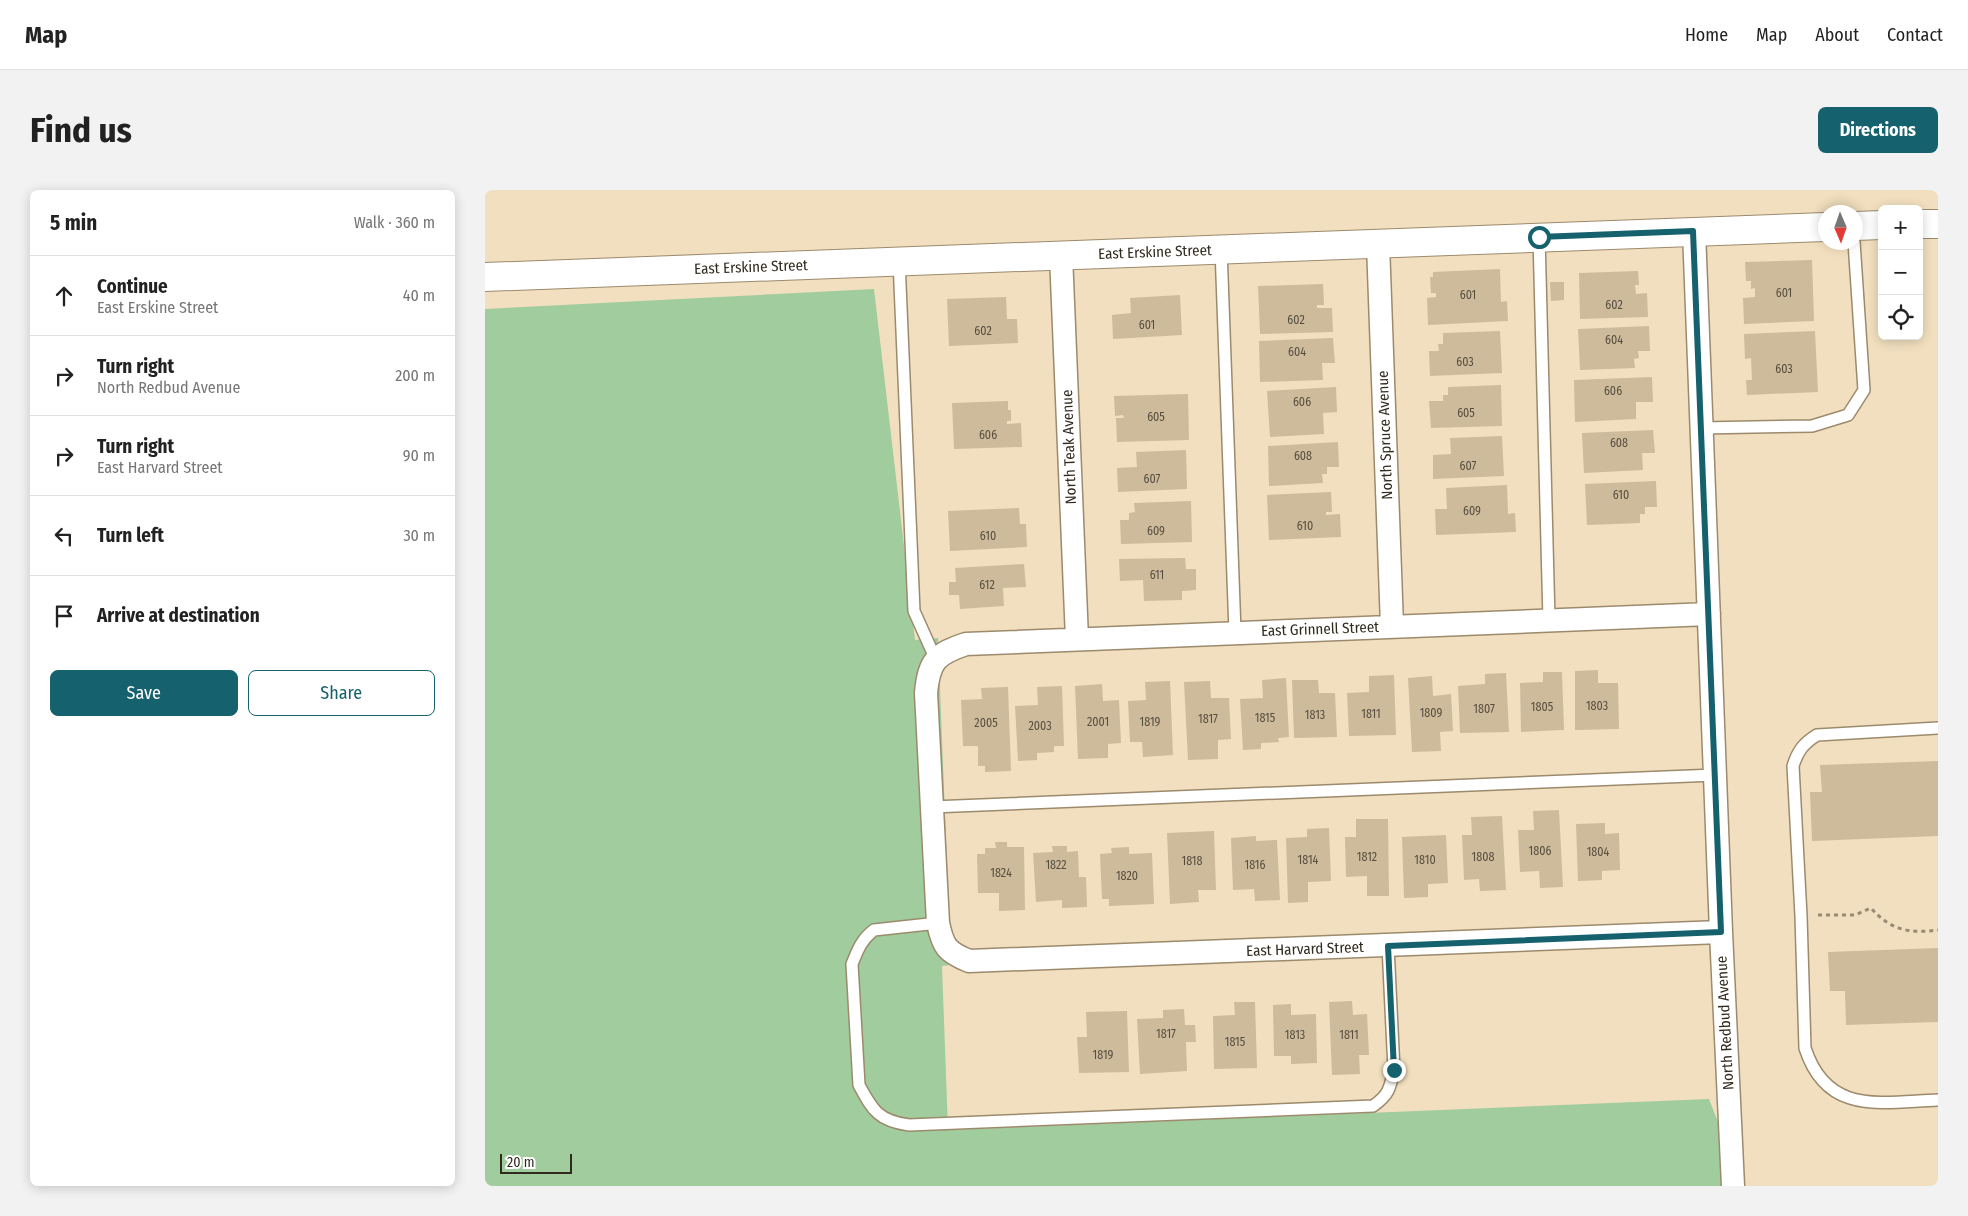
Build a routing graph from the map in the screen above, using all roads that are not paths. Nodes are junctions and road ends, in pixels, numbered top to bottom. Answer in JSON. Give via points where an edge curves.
{"nodes":[{"id":1,"x":1923,"y":224,"type":"edge"},
{"id":2,"x":1938,"y":224,"type":"edge"},
{"id":3,"x":1878,"y":225,"type":"edge"},
{"id":4,"x":1863,"y":226,"type":"edge"},
{"id":5,"x":1818,"y":227,"type":"edge"},
{"id":6,"x":1693,"y":231,"type":"junction"},
{"id":7,"x":1539,"y":237,"type":"junction"},
{"id":8,"x":1377,"y":244,"type":"junction"},
{"id":9,"x":1221,"y":249,"type":"junction"},
{"id":10,"x":1855,"y":250,"type":"edge"},
{"id":11,"x":1061,"y":255,"type":"junction"},
{"id":12,"x":899,"y":261,"type":"junction"},
{"id":13,"x":485,"y":277,"type":"edge"},
{"id":14,"x":1701,"y":428,"type":"junction"},
{"id":15,"x":1709,"y":614,"type":"junction"},
{"id":16,"x":1549,"y":620,"type":"junction"},
{"id":17,"x":1392,"y":626,"type":"junction"},
{"id":18,"x":1235,"y":632,"type":"junction"},
{"id":19,"x":1077,"y":639,"type":"junction"},
{"id":20,"x":936,"y":660,"type":"junction"},
{"id":21,"x":1938,"y":728,"type":"edge"},
{"id":22,"x":1715,"y":775,"type":"junction"},
{"id":23,"x":932,"y":807,"type":"junction"},
{"id":24,"x":937,"y":924,"type":"junction"},
{"id":25,"x":1721,"y":932,"type":"junction"},
{"id":26,"x":1388,"y":946,"type":"junction"},
{"id":27,"x":1938,"y":1100,"type":"edge"},
{"id":28,"x":1733,"y":1186,"type":"edge"}],
"edges":[{"from":1,"to":2,"type":"street"},
{"from":3,"to":4,"type":"street"},
{"from":5,"to":6,"type":"street","name":"East Erskine Street"},
{"from":6,"to":7,"type":"street","name":"East Erskine Street"},
{"from":6,"to":14,"type":"street","name":"North Redbud Avenue"},
{"from":7,"to":8,"type":"street","name":"East Erskine Street"},
{"from":7,"to":16,"type":"lane"},
{"from":8,"to":9,"type":"street","name":"East Erskine Street"},
{"from":8,"to":17,"type":"street","name":"North Spruce Avenue"},
{"from":9,"to":11,"type":"street","name":"East Erskine Street"},
{"from":9,"to":18,"type":"lane"},
{"from":10,"to":14,"type":"lane","via":[[1864,390],[1847,415],[1812,426]]},
{"from":11,"to":12,"type":"street","name":"East Erskine Street"},
{"from":11,"to":19,"type":"street","name":"North Teak Avenue"},
{"from":12,"to":13,"type":"street","name":"East Erskine Street"},
{"from":12,"to":20,"type":"lane","via":[[914,612]]},
{"from":14,"to":15,"type":"street","name":"North Redbud Avenue"},
{"from":15,"to":16,"type":"street","name":"East Grinnell Street"},
{"from":15,"to":22,"type":"street","name":"North Redbud Avenue"},
{"from":16,"to":17,"type":"street","name":"East Grinnell Street"},
{"from":17,"to":18,"type":"street","name":"East Grinnell Street"},
{"from":18,"to":19,"type":"street","name":"East Grinnell Street"},
{"from":19,"to":20,"type":"street","name":"East Grinnell Street","via":[[966,644],[947,650]]},
{"from":20,"to":23,"type":"street","via":[[928,674],[926,693]]},
{"from":21,"to":27,"type":"lane","via":[[1817,735],[1805,742],[1793,766],[1805,1048],[1810,1064],[1824,1084],[1841,1096],[1865,1103]]},
{"from":22,"to":23,"type":"lane"},
{"from":22,"to":25,"type":"street","name":"North Redbud Avenue"},
{"from":23,"to":24,"type":"street"},
{"from":24,"to":26,"type":"street","name":"East Harvard Street","via":[[951,953],[969,961],[985,962]]},
{"from":24,"to":26,"type":"lane","via":[[874,930],[859,947],[853,964],[859,1085],[867,1101],[883,1118],[894,1123],[909,1125],[1373,1106],[1384,1099],[1394,1070]]},
{"from":25,"to":26,"type":"street","name":"East Harvard Street"},
{"from":25,"to":28,"type":"street","name":"North Redbud Avenue"}]}
